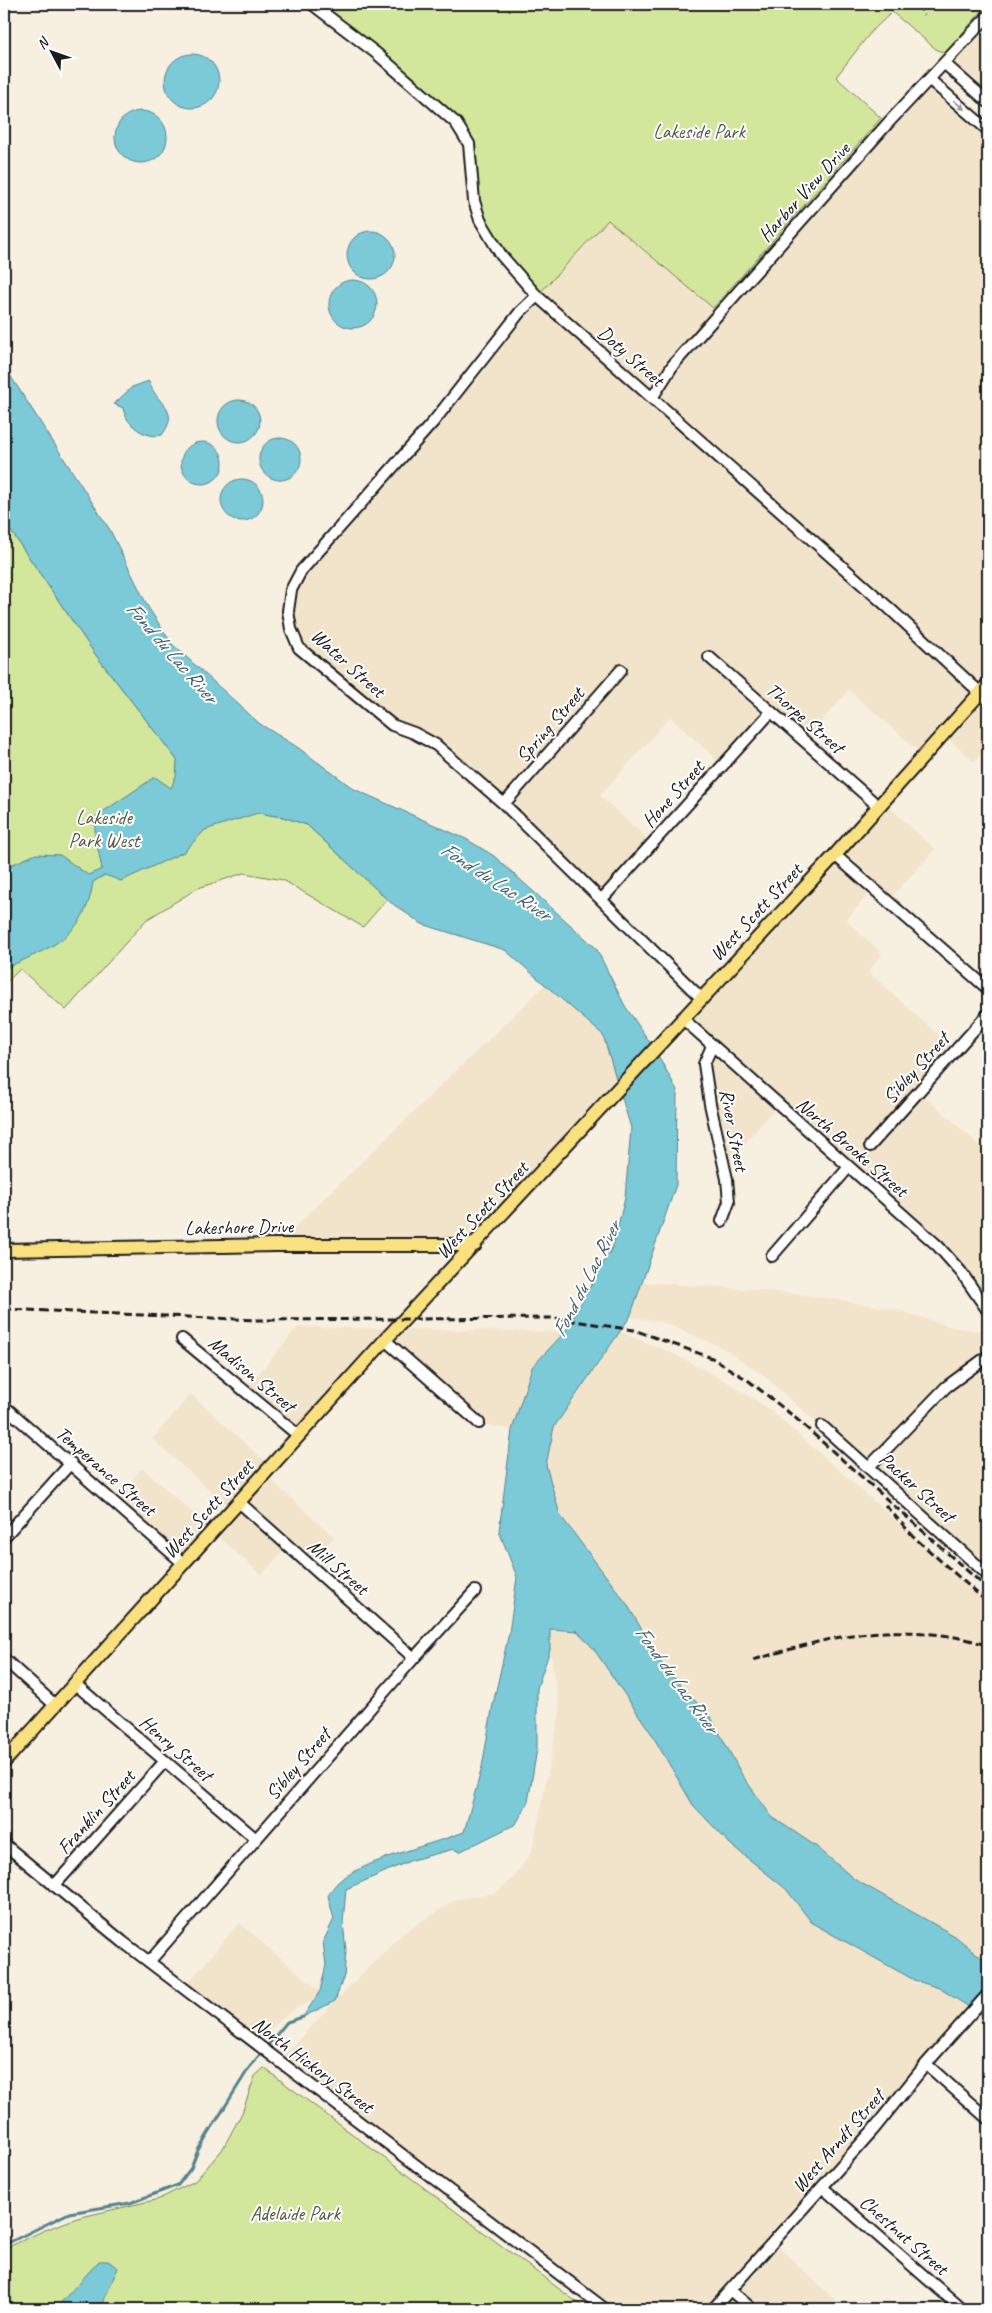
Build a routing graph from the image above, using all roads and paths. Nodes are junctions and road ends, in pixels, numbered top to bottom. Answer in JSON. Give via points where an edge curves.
{"nodes":[{"id":1,"x":312,"y":4,"type":"edge"},
{"id":2,"x":988,"y":16,"type":"edge"},
{"id":3,"x":945,"y":64,"type":"junction"},
{"id":4,"x":930,"y":80,"type":"junction"},
{"id":5,"x":988,"y":102,"type":"edge"},
{"id":6,"x":988,"y":130,"type":"edge"},
{"id":7,"x":537,"y":296,"type":"junction"},
{"id":8,"x":652,"y":398,"type":"junction"},
{"id":9,"x":709,"y":657,"type":"dead end"},
{"id":10,"x":621,"y":670,"type":"dead end"},
{"id":11,"x":986,"y":692,"type":"edge"},
{"id":12,"x":771,"y":712,"type":"junction"},
{"id":13,"x":504,"y":804,"type":"junction"},
{"id":14,"x":878,"y":806,"type":"junction"},
{"id":15,"x":835,"y":854,"type":"junction"},
{"id":16,"x":602,"y":899,"type":"junction"},
{"id":17,"x":988,"y":989,"type":"edge"},
{"id":18,"x":701,"y":998,"type":"junction"},
{"id":19,"x":988,"y":1014,"type":"edge"},
{"id":20,"x":682,"y":1018,"type":"junction"},
{"id":21,"x":712,"y":1046,"type":"junction"},
{"id":22,"x":870,"y":1146,"type":"dead end"},
{"id":23,"x":849,"y":1167,"type":"junction"},
{"id":24,"x":722,"y":1221,"type":"dead end"},
{"id":25,"x":475,"y":1245,"type":"junction"},
{"id":26,"x":4,"y":1250,"type":"edge"},
{"id":27,"x":772,"y":1256,"type":"dead end"},
{"id":28,"x":988,"y":1312,"type":"edge"},
{"id":29,"x":182,"y":1338,"type":"dead end"},
{"id":30,"x":386,"y":1340,"type":"junction"},
{"id":31,"x":988,"y":1356,"type":"edge"},
{"id":32,"x":4,"y":1406,"type":"edge"},
{"id":33,"x":479,"y":1423,"type":"dead end"},
{"id":34,"x":822,"y":1426,"type":"dead end"},
{"id":35,"x":299,"y":1436,"type":"junction"},
{"id":36,"x":71,"y":1463,"type":"junction"},
{"id":37,"x":869,"y":1467,"type":"junction"},
{"id":38,"x":239,"y":1502,"type":"junction"},
{"id":39,"x":4,"y":1536,"type":"edge"},
{"id":40,"x":184,"y":1564,"type":"junction"},
{"id":41,"x":988,"y":1575,"type":"edge"},
{"id":42,"x":475,"y":1591,"type":"dead end"},
{"id":43,"x":414,"y":1658,"type":"junction"},
{"id":44,"x":4,"y":1659,"type":"edge"},
{"id":45,"x":74,"y":1683,"type":"junction"},
{"id":46,"x":55,"y":1705,"type":"junction"},
{"id":47,"x":165,"y":1761,"type":"junction"},
{"id":48,"x":4,"y":1762,"type":"edge"},
{"id":49,"x":256,"y":1839,"type":"junction"},
{"id":50,"x":4,"y":1844,"type":"edge"},
{"id":51,"x":54,"y":1886,"type":"junction"},
{"id":52,"x":150,"y":1962,"type":"junction"},
{"id":53,"x":988,"y":1994,"type":"edge"},
{"id":54,"x":926,"y":2064,"type":"junction"},
{"id":55,"x":988,"y":2119,"type":"edge"},
{"id":56,"x":822,"y":2187,"type":"junction"},
{"id":57,"x":730,"y":2290,"type":"junction"},
{"id":58,"x":606,"y":2309,"type":"edge"},
{"id":59,"x":713,"y":2309,"type":"edge"},
{"id":60,"x":752,"y":2309,"type":"edge"},
{"id":61,"x":962,"y":2309,"type":"edge"}],
"edges":[{"from":1,"to":7,"type":"street","name":"Doty Street","via":[[376,53],[456,123],[469,144],[474,201],[480,220],[501,255]]},
{"from":2,"to":3,"type":"street","name":"Harbor View Drive"},
{"from":3,"to":4,"type":"street","name":"Harbor View Drive"},
{"from":3,"to":5,"type":"street"},
{"from":4,"to":6,"type":"street","one_way":true},
{"from":4,"to":8,"type":"street","name":"Harbor View Drive","via":[[673,365]]},
{"from":7,"to":8,"type":"street","name":"Doty Street"},
{"from":7,"to":13,"type":"street","name":"Water Street","via":[[520,312],[434,421],[303,568],[291,590],[288,610],[290,629],[299,648],[392,725],[436,745]]},
{"from":8,"to":11,"type":"street","name":"Doty Street"},
{"from":9,"to":12,"type":"street","name":"Thorpe Street"},
{"from":10,"to":13,"type":"street","name":"Spring Street"},
{"from":11,"to":14,"type":"main road","name":"West Scott Street"},
{"from":12,"to":14,"type":"street","name":"Thorpe Street"},
{"from":12,"to":16,"type":"street","name":"Hone Street"},
{"from":13,"to":16,"type":"street","name":"Water Street"},
{"from":14,"to":15,"type":"main road","name":"West Scott Street"},
{"from":15,"to":17,"type":"street"},
{"from":15,"to":18,"type":"main road","name":"West Scott Street"},
{"from":16,"to":18,"type":"street","name":"Water Street"},
{"from":18,"to":20,"type":"main road","name":"West Scott Street"},
{"from":19,"to":22,"type":"street","name":"Sibley Street"},
{"from":20,"to":21,"type":"street","name":"North Brooke Street"},
{"from":20,"to":25,"type":"main road","name":"West Scott Street"},
{"from":21,"to":23,"type":"street","name":"North Brooke Street"},
{"from":21,"to":24,"type":"street","name":"River Street","via":[[704,1064],[729,1202]]},
{"from":23,"to":27,"type":"street"},
{"from":23,"to":28,"type":"street","name":"North Brooke Street","via":[[938,1246],[961,1272]]},
{"from":25,"to":26,"type":"main road","name":"Lakeshore Drive"},
{"from":25,"to":30,"type":"main road","name":"West Scott Street"},
{"from":29,"to":35,"type":"street","name":"Madison Street"},
{"from":30,"to":33,"type":"street"},
{"from":30,"to":35,"type":"main road","name":"West Scott Street"},
{"from":31,"to":37,"type":"street","via":[[946,1387]]},
{"from":32,"to":36,"type":"street","name":"Temperance Street"},
{"from":34,"to":37,"type":"street","name":"Packer Street"},
{"from":35,"to":38,"type":"main road","name":"West Scott Street"},
{"from":36,"to":39,"type":"street"},
{"from":36,"to":40,"type":"street","name":"Temperance Street"},
{"from":37,"to":41,"type":"street","name":"Packer Street"},
{"from":38,"to":40,"type":"main road","name":"West Scott Street"},
{"from":38,"to":43,"type":"street","name":"Mill Street"},
{"from":40,"to":45,"type":"main road","name":"West Scott Street"},
{"from":42,"to":43,"type":"street","name":"Sibley Street"},
{"from":43,"to":49,"type":"street","name":"Sibley Street"},
{"from":44,"to":46,"type":"street"},
{"from":45,"to":46,"type":"main road","name":"West Scott Street"},
{"from":45,"to":47,"type":"street","name":"Henry Street"},
{"from":46,"to":48,"type":"main road","name":"West Scott Street"},
{"from":47,"to":49,"type":"street","name":"Henry Street"},
{"from":47,"to":51,"type":"street","name":"Franklin Street"},
{"from":49,"to":52,"type":"street","name":"Sibley Street"},
{"from":50,"to":51,"type":"street","name":"North Hickory Street"},
{"from":51,"to":52,"type":"street","name":"North Hickory Street"},
{"from":52,"to":58,"type":"street","name":"North Hickory Street"},
{"from":53,"to":54,"type":"street","name":"West Arndt Street"},
{"from":54,"to":55,"type":"street"},
{"from":54,"to":56,"type":"street","name":"West Arndt Street"},
{"from":56,"to":57,"type":"street","name":"West Arndt Street"},
{"from":56,"to":61,"type":"street","name":"Chestnut Street"},
{"from":57,"to":59,"type":"street","name":"West Arndt Street"},
{"from":57,"to":60,"type":"street"}]}
